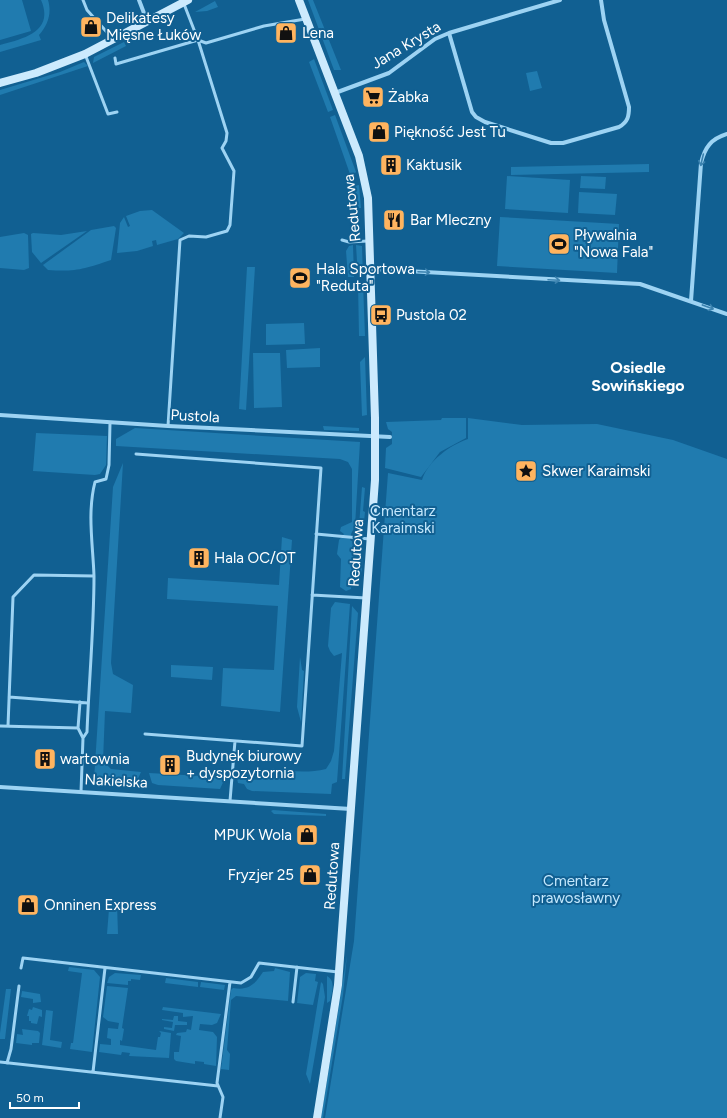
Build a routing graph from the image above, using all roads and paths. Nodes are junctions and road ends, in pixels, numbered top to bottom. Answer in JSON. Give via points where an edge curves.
{"nodes":[{"id":1,"x":83,"y":0,"type":"edge"},
{"id":2,"x":139,"y":0,"type":"edge"},
{"id":3,"x":299,"y":0,"type":"edge"},
{"id":4,"x":560,"y":0,"type":"edge"},
{"id":5,"x":601,"y":0,"type":"edge"},
{"id":6,"x":186,"y":1,"type":"edge"},
{"id":7,"x":306,"y":19,"type":"junction"},
{"id":8,"x":148,"y":21,"type":"junction"},
{"id":9,"x":449,"y":33,"type":"junction"},
{"id":10,"x":113,"y":39,"type":"junction"},
{"id":11,"x":198,"y":40,"type":"junction"},
{"id":12,"x":86,"y":54,"type":"junction"},
{"id":13,"x":114,"y":58,"type":"dead end"},
{"id":14,"x":0,"y":82,"type":"edge"},
{"id":15,"x":335,"y":93,"type":"junction"},
{"id":16,"x":117,"y":112,"type":"dead end"},
{"id":17,"x":727,"y":134,"type":"edge"},
{"id":18,"x":342,"y":240,"type":"dead end"},
{"id":19,"x":370,"y":241,"type":"junction"},
{"id":20,"x":371,"y":269,"type":"junction"},
{"id":21,"x":691,"y":301,"type":"junction"},
{"id":22,"x":727,"y":314,"type":"edge"},
{"id":23,"x":0,"y":415,"type":"edge"},
{"id":24,"x":110,"y":423,"type":"junction"},
{"id":25,"x":168,"y":426,"type":"junction"},
{"id":26,"x":376,"y":437,"type":"junction"},
{"id":27,"x":390,"y":437,"type":"dead end"},
{"id":28,"x":136,"y":454,"type":"dead end"},
{"id":29,"x":316,"y":534,"type":"junction"},
{"id":30,"x":371,"y":539,"type":"junction"},
{"id":31,"x":94,"y":576,"type":"junction"},
{"id":32,"x":312,"y":595,"type":"junction"},
{"id":33,"x":367,"y":598,"type":"junction"},
{"id":34,"x":9,"y":697,"type":"junction"},
{"id":35,"x":80,"y":702,"type":"junction"},
{"id":36,"x":88,"y":703,"type":"junction"},
{"id":37,"x":0,"y":726,"type":"edge"},
{"id":38,"x":8,"y":726,"type":"junction"},
{"id":39,"x":78,"y":728,"type":"junction"},
{"id":40,"x":145,"y":734,"type":"dead end"},
{"id":41,"x":83,"y":738,"type":"junction"},
{"id":42,"x":235,"y":741,"type":"junction"},
{"id":43,"x":0,"y":787,"type":"edge"},
{"id":44,"x":81,"y":792,"type":"junction"},
{"id":45,"x":230,"y":801,"type":"junction"},
{"id":46,"x":351,"y":809,"type":"junction"},
{"id":47,"x":297,"y":967,"type":"junction"},
{"id":48,"x":21,"y":968,"type":"dead end"},
{"id":49,"x":105,"y":968,"type":"junction"},
{"id":50,"x":339,"y":973,"type":"junction"},
{"id":51,"x":230,"y":982,"type":"junction"},
{"id":52,"x":19,"y":986,"type":"dead end"},
{"id":53,"x":292,"y":1002,"type":"dead end"},
{"id":54,"x":0,"y":1062,"type":"edge"},
{"id":55,"x":7,"y":1063,"type":"junction"},
{"id":56,"x":93,"y":1072,"type":"junction"},
{"id":57,"x":218,"y":1086,"type":"junction"},
{"id":58,"x":220,"y":1118,"type":"edge"},
{"id":59,"x":317,"y":1118,"type":"edge"}],
"edges":[{"from":1,"to":10,"type":"lane","via":[[87,10]]},
{"from":2,"to":8,"type":"street"},
{"from":3,"to":7,"type":"street","name":"Redutowa"},
{"from":4,"to":9,"type":"street","name":"Jana Krysta"},
{"from":5,"to":9,"type":"street","via":[[604,20],[629,107],[629,117],[619,127],[563,143],[551,143],[476,117],[472,112]]},
{"from":6,"to":8,"type":"street"},
{"from":6,"to":11,"type":"lane"},
{"from":7,"to":11,"type":"lane","via":[[264,26],[206,43]]},
{"from":7,"to":15,"type":"street","name":"Redutowa"},
{"from":8,"to":10,"type":"street"},
{"from":9,"to":15,"type":"street","name":"Jana Krysta","via":[[435,39],[389,73]]},
{"from":10,"to":12,"type":"street"},
{"from":11,"to":13,"type":"lane","via":[[116,64]]},
{"from":11,"to":25,"type":"lane","via":[[227,133],[222,148],[234,171],[230,225],[227,231],[206,237],[189,236],[180,240]]},
{"from":12,"to":14,"type":"street"},
{"from":12,"to":16,"type":"lane","via":[[108,114]]},
{"from":15,"to":19,"type":"street","name":"Redutowa","via":[[365,176]]},
{"from":17,"to":21,"type":"street","one_way":true,"via":[[710,142],[701,162]]},
{"from":18,"to":19,"type":"lane"},
{"from":19,"to":20,"type":"street","name":"Redutowa"},
{"from":20,"to":21,"type":"street","one_way":true,"via":[[640,284]]},
{"from":20,"to":26,"type":"street","name":"Redutowa"},
{"from":21,"to":22,"type":"street","one_way":true},
{"from":23,"to":24,"type":"street","name":"Pustola"},
{"from":24,"to":25,"type":"street","name":"Pustola"},
{"from":24,"to":31,"type":"lane","via":[[106,479],[94,482],[92,491],[90,539]]},
{"from":25,"to":26,"type":"street","name":"Pustola"},
{"from":26,"to":27,"type":"street","name":"Pustola"},
{"from":26,"to":30,"type":"street","name":"Redutowa"},
{"from":28,"to":29,"type":"lane","via":[[321,468]]},
{"from":29,"to":30,"type":"lane"},
{"from":29,"to":32,"type":"lane"},
{"from":30,"to":33,"type":"street","name":"Redutowa"},
{"from":31,"to":34,"type":"lane","via":[[34,575],[12,597]]},
{"from":31,"to":36,"type":"lane"},
{"from":32,"to":33,"type":"lane"},
{"from":32,"to":42,"type":"lane","via":[[302,746]]},
{"from":33,"to":46,"type":"street","name":"Redutowa"},
{"from":34,"to":35,"type":"lane"},
{"from":34,"to":38,"type":"lane"},
{"from":35,"to":36,"type":"lane"},
{"from":35,"to":39,"type":"lane"},
{"from":36,"to":41,"type":"lane","via":[[87,732]]},
{"from":37,"to":38,"type":"lane"},
{"from":38,"to":39,"type":"lane"},
{"from":39,"to":41,"type":"lane"},
{"from":40,"to":42,"type":"lane"},
{"from":41,"to":44,"type":"lane"},
{"from":42,"to":45,"type":"lane"},
{"from":43,"to":44,"type":"street","name":"Nakielska"},
{"from":44,"to":45,"type":"street","name":"Nakielska"},
{"from":45,"to":46,"type":"street","name":"Nakielska"},
{"from":46,"to":50,"type":"street","name":"Redutowa"},
{"from":47,"to":50,"type":"lane"},
{"from":47,"to":51,"type":"lane","via":[[259,963],[248,981]]},
{"from":47,"to":53,"type":"lane"},
{"from":48,"to":49,"type":"lane","via":[[23,958]]},
{"from":49,"to":51,"type":"lane"},
{"from":49,"to":56,"type":"lane"},
{"from":50,"to":59,"type":"street","name":"Redutowa"},
{"from":51,"to":57,"type":"lane"},
{"from":52,"to":55,"type":"lane"},
{"from":54,"to":55,"type":"lane"},
{"from":55,"to":56,"type":"lane"},
{"from":56,"to":57,"type":"lane"},
{"from":57,"to":58,"type":"lane","via":[[222,1097]]}]}
